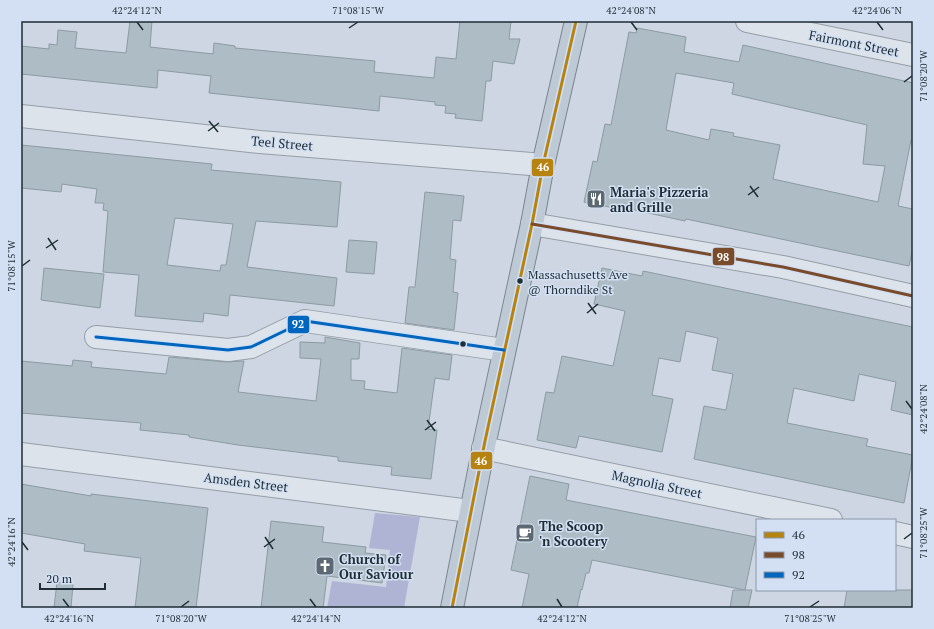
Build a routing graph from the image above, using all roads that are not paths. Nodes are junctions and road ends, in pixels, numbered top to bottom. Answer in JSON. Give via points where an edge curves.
{"nodes":[{"id":1,"x":576,"y":21,"type":"edge"},
{"id":2,"x":747,"y":21,"type":"edge"},
{"id":3,"x":913,"y":55,"type":"edge"},
{"id":4,"x":21,"y":116,"type":"edge"},
{"id":5,"x":543,"y":166,"type":"junction"},
{"id":6,"x":532,"y":224,"type":"junction"},
{"id":7,"x":913,"y":296,"type":"edge"},
{"id":8,"x":96,"y":337,"type":"dead end"},
{"id":9,"x":504,"y":350,"type":"junction"},
{"id":10,"x":483,"y":448,"type":"junction"},
{"id":11,"x":21,"y":454,"type":"edge"},
{"id":12,"x":470,"y":511,"type":"junction"},
{"id":13,"x":826,"y":519,"type":"edge"},
{"id":14,"x":896,"y":533,"type":"edge"},
{"id":15,"x":913,"y":537,"type":"edge"},
{"id":16,"x":452,"y":608,"type":"edge"}],
"edges":[{"from":1,"to":5,"type":"highway"},
{"from":2,"to":3,"type":"street","name":"Fairmont Street"},
{"from":4,"to":5,"type":"street","name":"Teel Street","via":[[260,142]]},
{"from":5,"to":6,"type":"highway"},
{"from":6,"to":7,"type":"street","via":[[783,267]]},
{"from":6,"to":9,"type":"highway"},
{"from":8,"to":9,"type":"street","via":[[228,350],[251,347],[305,321]]},
{"from":9,"to":10,"type":"highway"},
{"from":10,"to":12,"type":"highway"},
{"from":10,"to":13,"type":"street","name":"Magnolia Street"},
{"from":11,"to":12,"type":"street","name":"Amsden Street"},
{"from":12,"to":16,"type":"highway"},
{"from":14,"to":15,"type":"street"}]}
